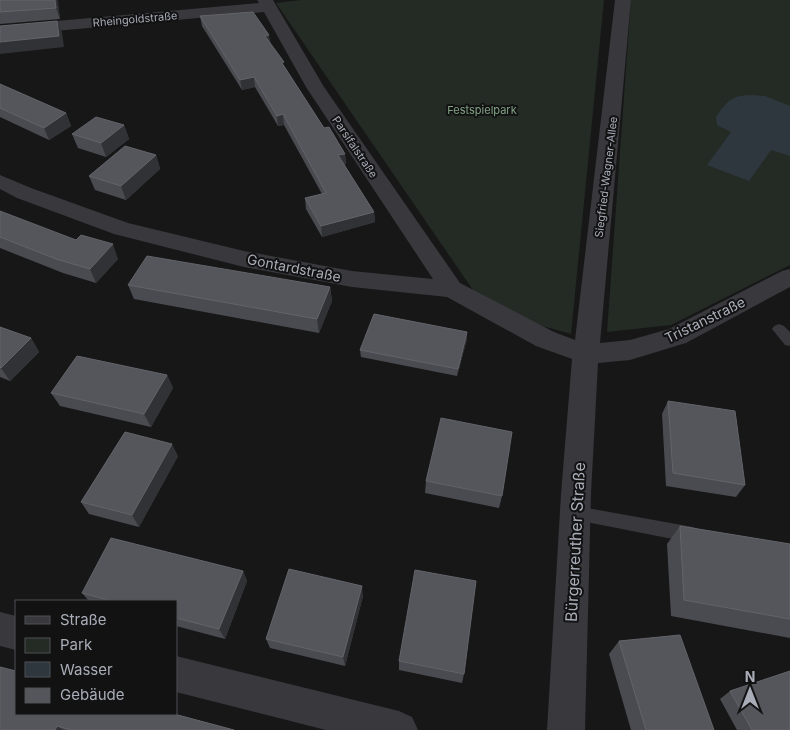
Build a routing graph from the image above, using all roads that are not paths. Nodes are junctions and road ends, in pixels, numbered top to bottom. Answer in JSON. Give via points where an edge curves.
{"nodes":[{"id":1,"x":623,"y":0,"type":"edge"},
{"id":2,"x":267,"y":4,"type":"edge"},
{"id":3,"x":0,"y":31,"type":"edge"},
{"id":4,"x":0,"y":181,"type":"edge"},
{"id":5,"x":790,"y":277,"type":"edge"},
{"id":6,"x":452,"y":289,"type":"junction"},
{"id":7,"x":779,"y":329,"type":"dead end"},
{"id":8,"x":790,"y":341,"type":"edge"},
{"id":9,"x":586,"y":354,"type":"junction"},
{"id":10,"x":576,"y":513,"type":"junction"},
{"id":11,"x":712,"y":539,"type":"edge"},
{"id":12,"x":0,"y":629,"type":"edge"},
{"id":13,"x":15,"y":633,"type":"edge"},
{"id":14,"x":178,"y":675,"type":"edge"},
{"id":15,"x":399,"y":730,"type":"edge"},
{"id":16,"x":566,"y":730,"type":"edge"}],
"edges":[{"from":1,"to":9,"type":"street","name":"Siegfried-Wagner-Allee","via":[[616,94]]},
{"from":2,"to":3,"type":"street","name":"Rheingoldstraße"},
{"from":2,"to":6,"type":"street","name":"Parsifalstraße","via":[[315,87]]},
{"from":4,"to":6,"type":"street","name":"Gontardstraße","via":[[122,229],[244,259],[352,279]]},
{"from":5,"to":9,"type":"street","name":"Tristanstraße","via":[[677,336],[630,350]]},
{"from":6,"to":9,"type":"street","name":"Gontardstraße","via":[[545,339]]},
{"from":7,"to":8,"type":"lane"},
{"from":9,"to":10,"type":"street","name":"Bürgerreuther Straße"},
{"from":10,"to":11,"type":"lane"},
{"from":10,"to":16,"type":"street","name":"Bürgerreuther Straße"},
{"from":12,"to":13,"type":"street"},
{"from":14,"to":15,"type":"street"}]}
